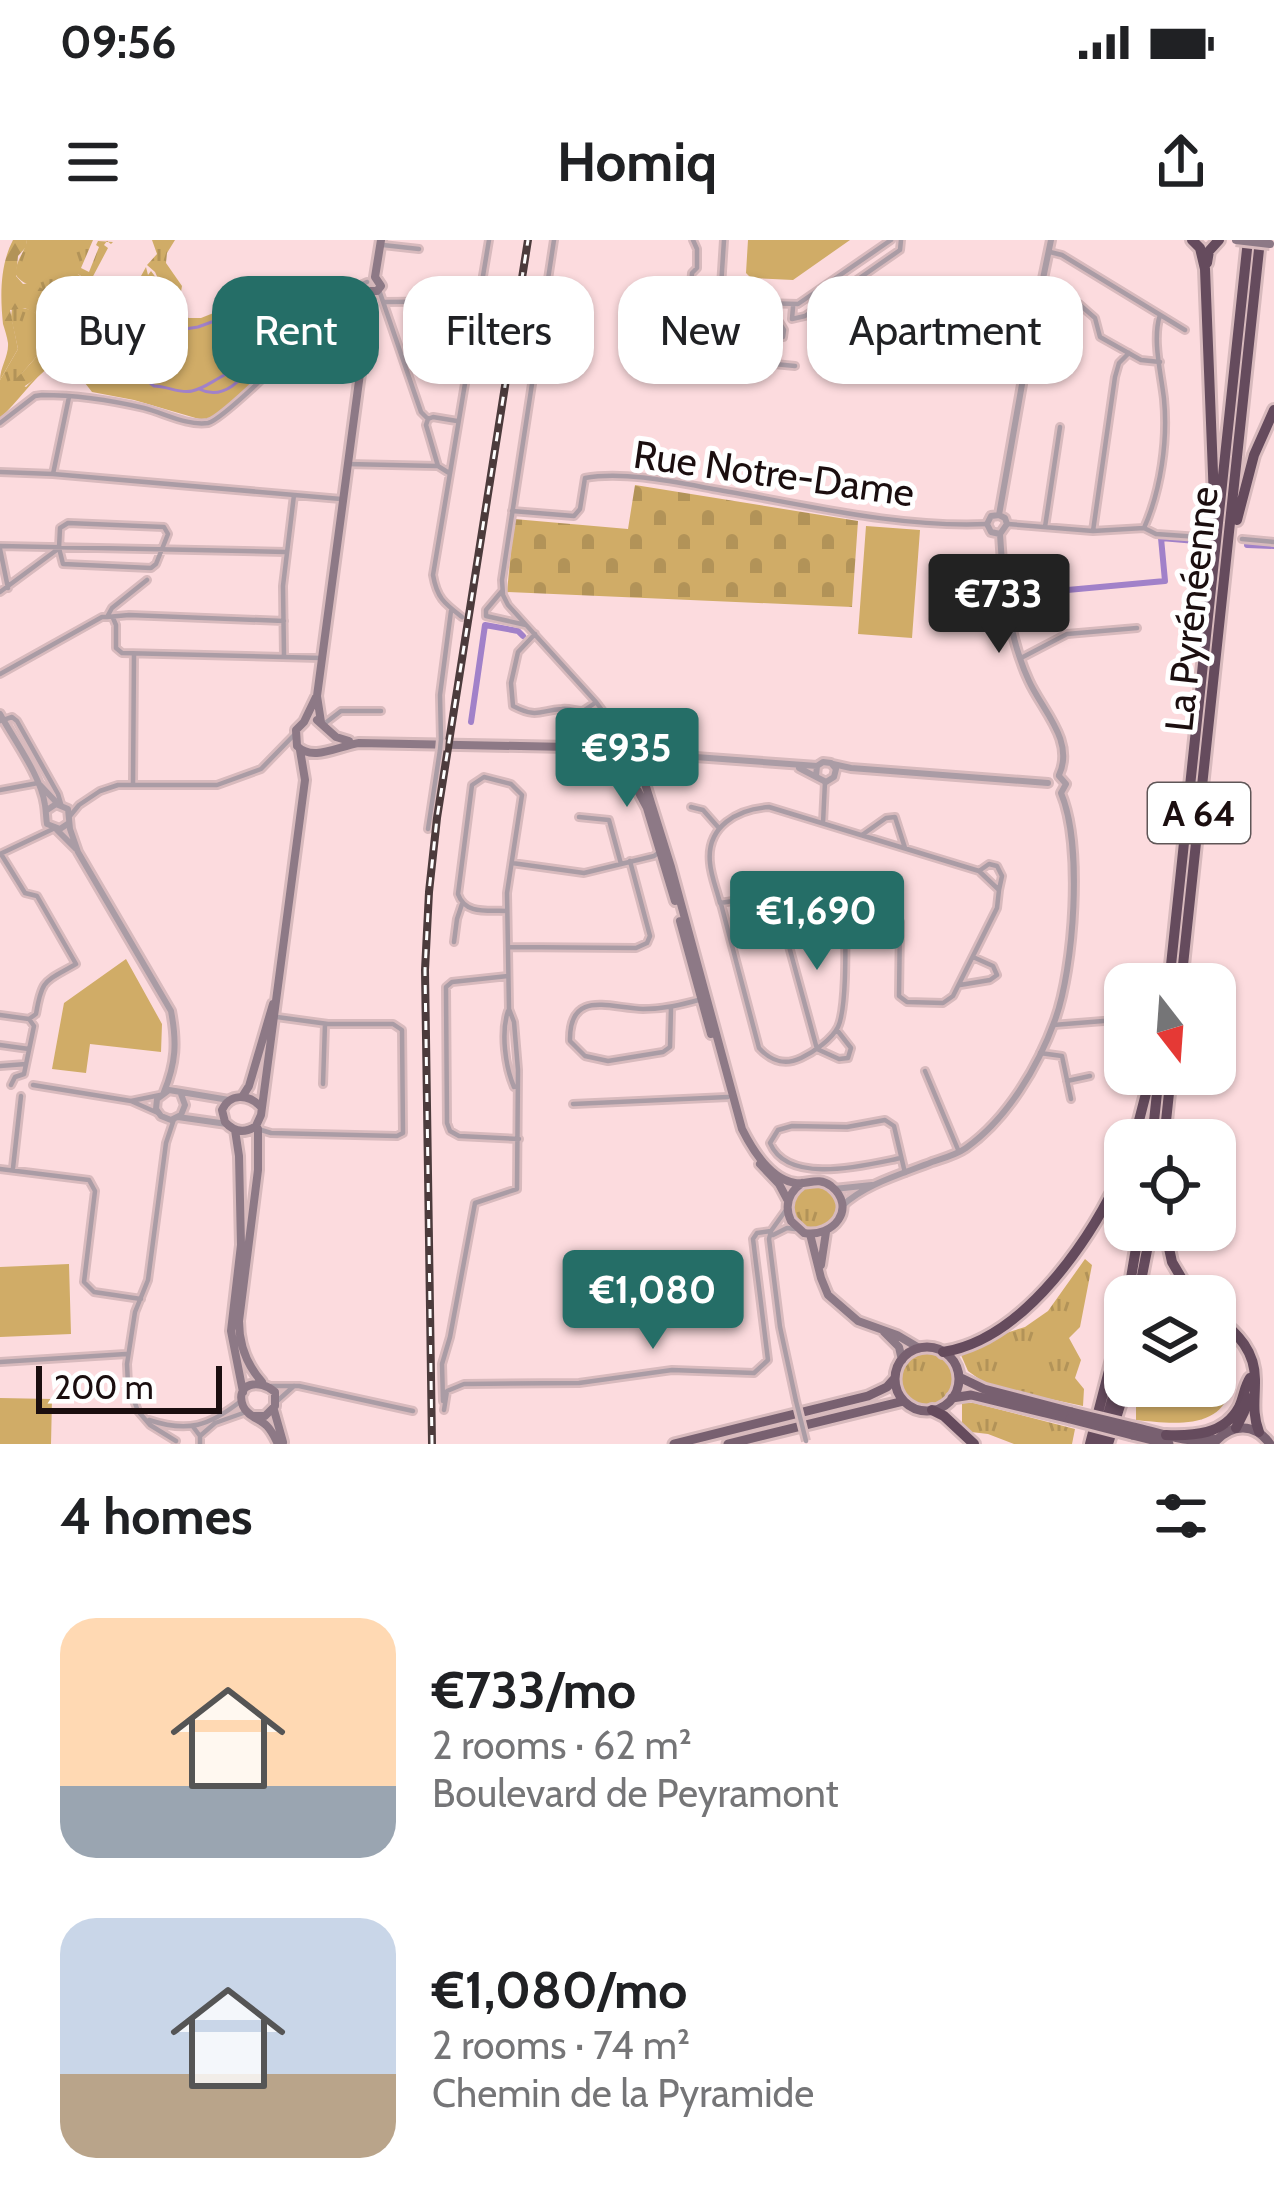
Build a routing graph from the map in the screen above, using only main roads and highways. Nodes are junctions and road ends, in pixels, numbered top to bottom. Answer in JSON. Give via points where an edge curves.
{"nodes":[{"id":1,"x":1192,"y":240,"type":"edge"},
{"id":2,"x":1219,"y":240,"type":"edge"},
{"id":3,"x":1236,"y":240,"type":"edge"},
{"id":4,"x":1248,"y":240,"type":"edge"},
{"id":5,"x":380,"y":242,"type":"edge"},
{"id":6,"x":1268,"y":243,"type":"edge"},
{"id":7,"x":1205,"y":269,"type":"junction"},
{"id":8,"x":1274,"y":410,"type":"edge"},
{"id":9,"x":1216,"y":544,"type":"junction"},
{"id":10,"x":1226,"y":567,"type":"junction"},
{"id":11,"x":317,"y":696,"type":"junction"},
{"id":12,"x":304,"y":722,"type":"junction"},
{"id":13,"x":325,"y":725,"type":"junction"},
{"id":14,"x":359,"y":743,"type":"junction"},
{"id":15,"x":565,"y":748,"type":"junction"},
{"id":16,"x":300,"y":750,"type":"junction"},
{"id":17,"x":321,"y":752,"type":"junction"},
{"id":18,"x":628,"y":752,"type":"junction"},
{"id":19,"x":615,"y":768,"type":"junction"},
{"id":20,"x":644,"y":771,"type":"junction"},
{"id":21,"x":629,"y":780,"type":"junction"},
{"id":22,"x":305,"y":781,"type":"junction"},
{"id":23,"x":657,"y":851,"type":"junction"},
{"id":24,"x":1171,"y":963,"type":"edge"},
{"id":25,"x":1182,"y":963,"type":"edge"},
{"id":26,"x":279,"y":986,"type":"junction"},
{"id":27,"x":242,"y":1097,"type":"junction"},
{"id":28,"x":260,"y":1108,"type":"junction"},
{"id":29,"x":231,"y":1127,"type":"junction"},
{"id":30,"x":257,"y":1127,"type":"junction"},
{"id":31,"x":802,"y":1183,"type":"junction"},
{"id":32,"x":1104,"y":1204,"type":"edge"},
{"id":33,"x":788,"y":1205,"type":"junction"},
{"id":34,"x":826,"y":1232,"type":"junction"},
{"id":35,"x":810,"y":1234,"type":"junction"},
{"id":36,"x":821,"y":1278,"type":"junction"},
{"id":37,"x":883,"y":1331,"type":"junction"},
{"id":38,"x":1236,"y":1335,"type":"edge"},
{"id":39,"x":1236,"y":1343,"type":"edge"},
{"id":40,"x":919,"y":1348,"type":"junction"},
{"id":41,"x":944,"y":1352,"type":"junction"},
{"id":42,"x":902,"y":1360,"type":"junction"},
{"id":43,"x":959,"y":1377,"type":"junction"},
{"id":44,"x":896,"y":1378,"type":"junction"},
{"id":45,"x":1250,"y":1378,"type":"junction"},
{"id":46,"x":266,"y":1384,"type":"junction"},
{"id":47,"x":1104,"y":1390,"type":"edge"},
{"id":48,"x":242,"y":1396,"type":"junction"},
{"id":49,"x":952,"y":1398,"type":"junction"},
{"id":50,"x":904,"y":1401,"type":"junction"},
{"id":51,"x":275,"y":1405,"type":"junction"},
{"id":52,"x":1112,"y":1407,"type":"edge"},
{"id":53,"x":1118,"y":1407,"type":"edge"},
{"id":54,"x":932,"y":1410,"type":"junction"},
{"id":55,"x":250,"y":1414,"type":"junction"},
{"id":56,"x":1071,"y":1416,"type":"junction"},
{"id":57,"x":1236,"y":1428,"type":"junction"},
{"id":58,"x":1258,"y":1432,"type":"junction"},
{"id":59,"x":1168,"y":1440,"type":"edge"},
{"id":60,"x":1216,"y":1442,"type":"edge"},
{"id":61,"x":281,"y":1444,"type":"edge"},
{"id":62,"x":674,"y":1444,"type":"edge"},
{"id":63,"x":728,"y":1444,"type":"edge"},
{"id":64,"x":974,"y":1444,"type":"edge"},
{"id":65,"x":1090,"y":1444,"type":"edge"},
{"id":66,"x":1104,"y":1444,"type":"edge"},
{"id":67,"x":1270,"y":1444,"type":"edge"}],
"edges":[{"from":1,"to":7,"type":"highway"},
{"from":2,"to":7,"type":"highway"},
{"from":3,"to":6,"type":"main road","bridge":true},
{"from":4,"to":9,"type":"highway","name":"La Pyrénéenne","number":"A 64"},
{"from":5,"to":11,"type":"main road"},
{"from":6,"to":10,"type":"highway","name":"La Pyrénéenne","number":"A 64"},
{"from":7,"to":9,"type":"highway"},
{"from":8,"to":10,"type":"highway","via":[[1247,476]]},
{"from":9,"to":24,"type":"highway","name":"La Pyrénéenne","number":"A 64"},
{"from":10,"to":25,"type":"highway","name":"La Pyrénéenne","number":"A 64"},
{"from":11,"to":12,"type":"main road"},
{"from":11,"to":13,"type":"main road"},
{"from":12,"to":13,"type":"main road"},
{"from":12,"to":16,"type":"main road","via":[[295,734]]},
{"from":13,"to":14,"type":"main road"},
{"from":13,"to":17,"type":"main road","via":[[330,741]]},
{"from":14,"to":15,"type":"main road"},
{"from":14,"to":17,"type":"main road"},
{"from":15,"to":18,"type":"main road"},
{"from":15,"to":19,"type":"main road"},
{"from":16,"to":17,"type":"main road"},
{"from":16,"to":22,"type":"main road"},
{"from":17,"to":22,"type":"main road"},
{"from":18,"to":19,"type":"main road"},
{"from":18,"to":20,"type":"main road"},
{"from":19,"to":21,"type":"main road"},
{"from":20,"to":21,"type":"main road"},
{"from":20,"to":23,"type":"main road"},
{"from":21,"to":23,"type":"main road"},
{"from":22,"to":26,"type":"main road"},
{"from":23,"to":31,"type":"main road","via":[[742,1129],[766,1165]]},
{"from":23,"to":33,"type":"main road","via":[[738,1131]]},
{"from":26,"to":27,"type":"main road"},
{"from":26,"to":28,"type":"main road"},
{"from":27,"to":28,"type":"main road"},
{"from":27,"to":29,"type":"main road","via":[[229,1100],[222,1114]]},
{"from":28,"to":30,"type":"main road"},
{"from":29,"to":30,"type":"main road"},
{"from":29,"to":48,"type":"main road","via":[[241,1245],[230,1331]]},
{"from":30,"to":46,"type":"main road","via":[[238,1329],[246,1360]]},
{"from":31,"to":33,"type":"main road"},
{"from":31,"to":34,"type":"main road","via":[[834,1189],[841,1207]]},
{"from":32,"to":41,"type":"highway","via":[[1087,1236],[1015,1316],[981,1340]]},
{"from":33,"to":35,"type":"main road","via":[[791,1221]]},
{"from":34,"to":35,"type":"main road"},
{"from":34,"to":36,"type":"main road"},
{"from":35,"to":36,"type":"main road"},
{"from":36,"to":37,"type":"main road","via":[[848,1314]]},
{"from":37,"to":40,"type":"main road"},
{"from":37,"to":42,"type":"main road"},
{"from":38,"to":58,"type":"highway","via":[[1252,1358]]},
{"from":39,"to":45,"type":"highway"},
{"from":40,"to":41,"type":"main road"},
{"from":40,"to":42,"type":"main road"},
{"from":41,"to":43,"type":"main road"},
{"from":42,"to":44,"type":"main road"},
{"from":43,"to":49,"type":"main road"},
{"from":43,"to":56,"type":"main road"},
{"from":44,"to":50,"type":"main road"},
{"from":44,"to":62,"type":"main road","via":[[868,1396]]},
{"from":45,"to":57,"type":"highway"},
{"from":45,"to":59,"type":"highway","via":[[1228,1421]]},
{"from":46,"to":48,"type":"main road","via":[[251,1384]]},
{"from":46,"to":51,"type":"main road"},
{"from":47,"to":65,"type":"highway"},
{"from":48,"to":55,"type":"main road"},
{"from":49,"to":54,"type":"main road"},
{"from":49,"to":56,"type":"main road"},
{"from":50,"to":54,"type":"main road"},
{"from":50,"to":63,"type":"main road"},
{"from":51,"to":55,"type":"main road","via":[[266,1416]]},
{"from":51,"to":61,"type":"main road"},
{"from":52,"to":66,"type":"highway"},
{"from":53,"to":66,"type":"highway"},
{"from":54,"to":64,"type":"highway"},
{"from":55,"to":61,"type":"main road"},
{"from":56,"to":59,"type":"main road","bridge":true},
{"from":57,"to":58,"type":"main road"},
{"from":57,"to":60,"type":"main road"},
{"from":58,"to":67,"type":"main road"},
{"from":59,"to":60,"type":"main road"}]}
